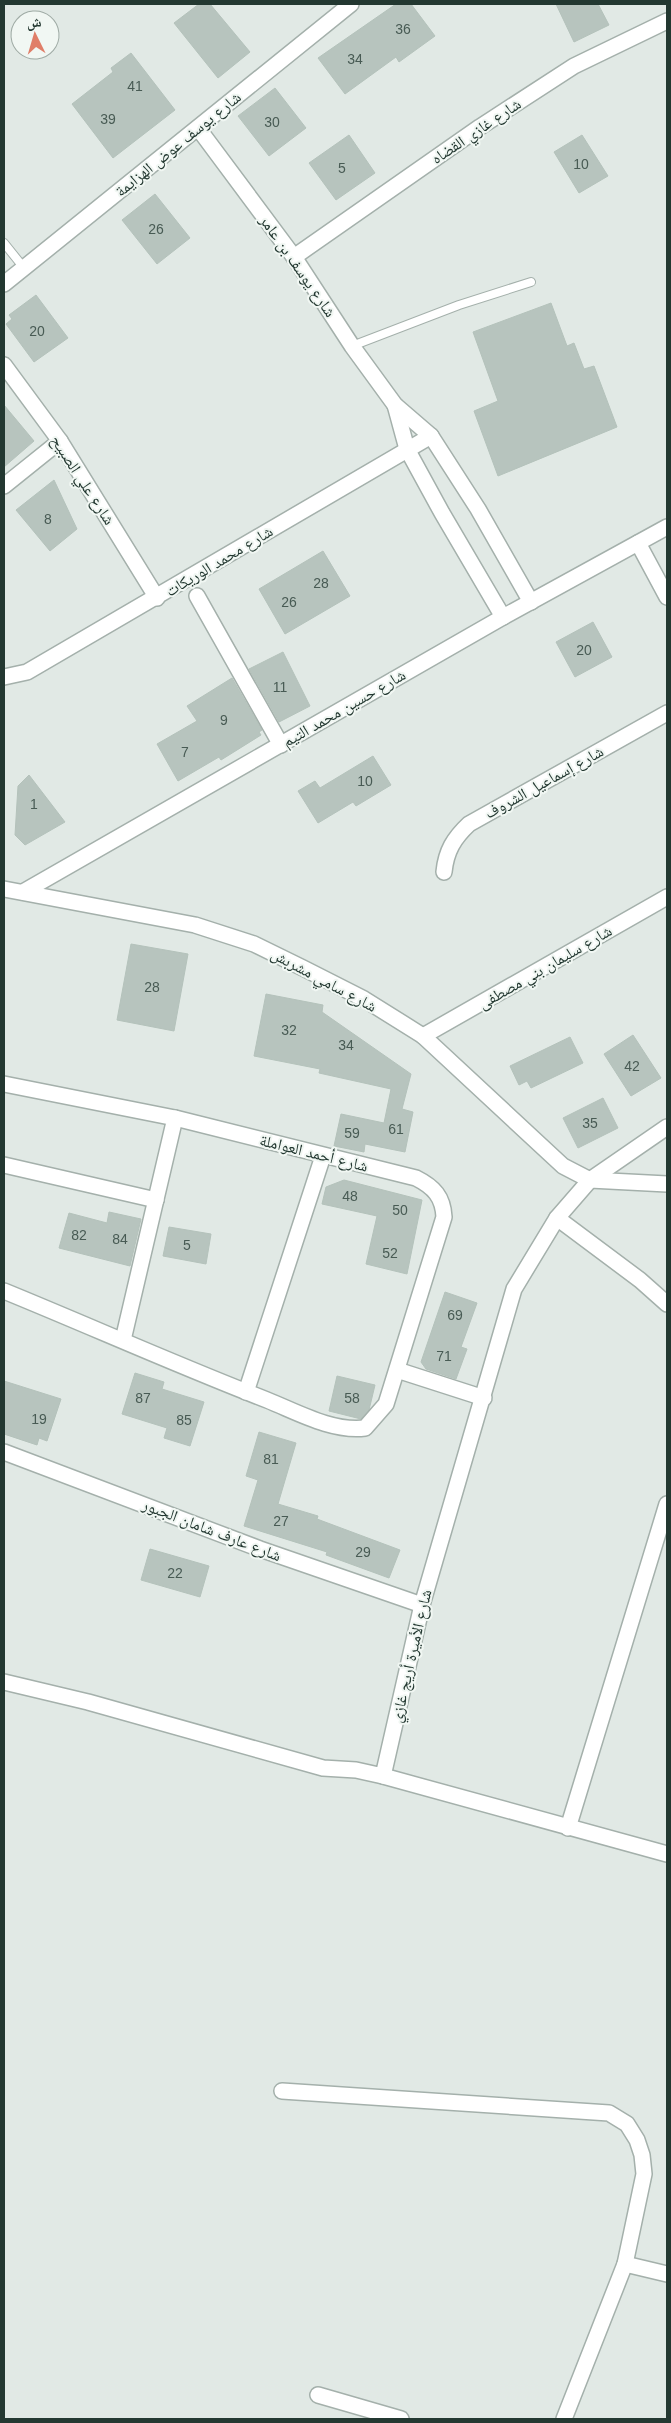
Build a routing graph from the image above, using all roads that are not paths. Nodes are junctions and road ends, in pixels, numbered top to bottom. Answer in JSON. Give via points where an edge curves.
{"nodes":[{"id":1,"x":351,"y":4,"type":"edge"},
{"id":2,"x":667,"y":21,"type":"edge"},
{"id":3,"x":198,"y":128,"type":"junction"},
{"id":4,"x":4,"y":243,"type":"edge"},
{"id":5,"x":294,"y":257,"type":"junction"},
{"id":6,"x":24,"y":268,"type":"junction"},
{"id":7,"x":531,"y":282,"type":"dead end"},
{"id":8,"x":4,"y":284,"type":"edge"},
{"id":9,"x":352,"y":346,"type":"junction"},
{"id":10,"x":4,"y":365,"type":"edge"},
{"id":11,"x":395,"y":405,"type":"junction"},
{"id":12,"x":431,"y":436,"type":"junction"},
{"id":13,"x":60,"y":441,"type":"junction"},
{"id":14,"x":407,"y":449,"type":"junction"},
{"id":15,"x":4,"y":486,"type":"edge"},
{"id":16,"x":667,"y":527,"type":"edge"},
{"id":17,"x":638,"y":543,"type":"junction"},
{"id":18,"x":197,"y":596,"type":"dead end"},
{"id":19,"x":667,"y":597,"type":"edge"},
{"id":20,"x":157,"y":598,"type":"junction"},
{"id":21,"x":531,"y":602,"type":"junction"},
{"id":22,"x":503,"y":617,"type":"junction"},
{"id":23,"x":4,"y":677,"type":"edge"},
{"id":24,"x":667,"y":713,"type":"edge"},
{"id":25,"x":280,"y":745,"type":"junction"},
{"id":26,"x":444,"y":872,"type":"dead end"},
{"id":27,"x":4,"y":889,"type":"edge"},
{"id":28,"x":23,"y":892,"type":"junction"},
{"id":29,"x":667,"y":897,"type":"edge"},
{"id":30,"x":423,"y":1036,"type":"junction"},
{"id":31,"x":4,"y":1084,"type":"edge"},
{"id":32,"x":175,"y":1118,"type":"junction"},
{"id":33,"x":667,"y":1126,"type":"edge"},
{"id":34,"x":323,"y":1156,"type":"junction"},
{"id":35,"x":4,"y":1165,"type":"edge"},
{"id":36,"x":590,"y":1180,"type":"junction"},
{"id":37,"x":667,"y":1184,"type":"edge"},
{"id":38,"x":156,"y":1200,"type":"junction"},
{"id":39,"x":557,"y":1218,"type":"junction"},
{"id":40,"x":4,"y":1291,"type":"edge"},
{"id":41,"x":667,"y":1304,"type":"edge"},
{"id":42,"x":123,"y":1340,"type":"junction"},
{"id":43,"x":397,"y":1370,"type":"junction"},
{"id":44,"x":246,"y":1392,"type":"junction"},
{"id":45,"x":484,"y":1398,"type":"junction"},
{"id":46,"x":4,"y":1452,"type":"edge"},
{"id":47,"x":667,"y":1504,"type":"edge"},
{"id":48,"x":422,"y":1605,"type":"junction"},
{"id":49,"x":4,"y":1682,"type":"edge"},
{"id":50,"x":383,"y":1776,"type":"junction"},
{"id":51,"x":568,"y":1828,"type":"junction"},
{"id":52,"x":667,"y":1854,"type":"edge"},
{"id":53,"x":282,"y":2091,"type":"dead end"},
{"id":54,"x":624,"y":2264,"type":"junction"},
{"id":55,"x":667,"y":2274,"type":"edge"},
{"id":56,"x":318,"y":2395,"type":"dead end"},
{"id":57,"x":401,"y":2419,"type":"edge"},
{"id":58,"x":564,"y":2419,"type":"edge"}],
"edges":[{"from":1,"to":3,"type":"street","name":"شارع يوسف عوض الهزايمة"},
{"from":2,"to":5,"type":"street","name":"شارع غازي القضاه","via":[[574,66],[480,127]]},
{"from":3,"to":5,"type":"street","name":"شارع يوسف بن عامر"},
{"from":3,"to":6,"type":"street","name":"شارع يوسف عوض الهزايمة"},
{"from":4,"to":6,"type":"lane"},
{"from":5,"to":9,"type":"street","name":"شارع يوسف بن عامر"},
{"from":6,"to":8,"type":"street","name":"شارع يوسف عوض الهزايمة"},
{"from":7,"to":9,"type":"lane","via":[[459,305]]},
{"from":9,"to":11,"type":"street","name":"شارع يوسف بن عامر"},
{"from":10,"to":13,"type":"street","name":"شارع علي الصبيح"},
{"from":11,"to":12,"type":"street","name":"شارع يوسف بن عامر"},
{"from":11,"to":14,"type":"street","name":"شارع يوسف بن عامر"},
{"from":12,"to":14,"type":"street","name":"شارع محمد الوريكات"},
{"from":12,"to":21,"type":"street","name":"شارع يوسف بن عامر","via":[[478,509]]},
{"from":13,"to":15,"type":"street"},
{"from":13,"to":20,"type":"street","name":"شارع علي الصبيح"},
{"from":14,"to":20,"type":"street","name":"شارع محمد الوريكات"},
{"from":14,"to":22,"type":"street","name":"شارع يوسف بن عامر"},
{"from":16,"to":17,"type":"street","name":"شارع حسين محمد التيم"},
{"from":17,"to":19,"type":"street"},
{"from":17,"to":21,"type":"street","name":"شارع حسين محمد التيم"},
{"from":18,"to":25,"type":"street"},
{"from":20,"to":23,"type":"street","name":"شارع محمد الوريكات","via":[[27,672]]},
{"from":21,"to":22,"type":"street","name":"شارع حسين محمد التيم"},
{"from":22,"to":25,"type":"street","name":"شارع حسين محمد التيم"},
{"from":24,"to":26,"type":"street","name":"شارع إسماعيل الشروف","via":[[469,824],[452,843]]},
{"from":25,"to":28,"type":"street","name":"شارع حسين محمد التيم"},
{"from":27,"to":28,"type":"street","name":"شارع سامي مشربش"},
{"from":28,"to":30,"type":"street","name":"شارع سامي مشربش","via":[[195,925],[254,944],[364,999]]},
{"from":29,"to":30,"type":"street","name":"شارع سليمان بني مصطفى"},
{"from":30,"to":36,"type":"street","name":"شارع سامي مشربش","via":[[563,1166]]},
{"from":31,"to":32,"type":"street","name":"شارع أحمد العواملة"},
{"from":32,"to":34,"type":"street","name":"شارع أحمد العواملة"},
{"from":32,"to":38,"type":"street"},
{"from":33,"to":36,"type":"street"},
{"from":34,"to":43,"type":"street","name":"شارع أحمد العواملة","via":[[416,1178],[430,1185],[441,1197],[444,1217]]},
{"from":34,"to":44,"type":"street"},
{"from":35,"to":38,"type":"street"},
{"from":36,"to":37,"type":"street"},
{"from":36,"to":39,"type":"street","name":"شارع الأميرة أريج غازي"},
{"from":38,"to":42,"type":"street"},
{"from":39,"to":41,"type":"street"},
{"from":39,"to":45,"type":"street","name":"شارع الأميرة أريج غازي","via":[[514,1289]]},
{"from":40,"to":42,"type":"street","name":"شارع أحمد العواملة"},
{"from":42,"to":44,"type":"street","name":"شارع أحمد العواملة"},
{"from":43,"to":44,"type":"street","name":"شارع أحمد العواملة","via":[[386,1404],[365,1428],[351,1430],[333,1426]]},
{"from":43,"to":45,"type":"street"},
{"from":45,"to":48,"type":"street","name":"شارع الأميرة أريج غازي"},
{"from":46,"to":48,"type":"street","name":"شارع عارف شامان الجبور","via":[[260,1549]]},
{"from":47,"to":51,"type":"street"},
{"from":48,"to":50,"type":"street","name":"شارع الأميرة أريج غازي"},
{"from":49,"to":50,"type":"street","via":[[88,1702],[323,1768]]},
{"from":50,"to":51,"type":"street"},
{"from":51,"to":52,"type":"street"},
{"from":53,"to":54,"type":"street","via":[[609,2113],[627,2124],[637,2140],[644,2174]]},
{"from":54,"to":55,"type":"street"},
{"from":54,"to":58,"type":"street"},
{"from":56,"to":57,"type":"street"}]}
